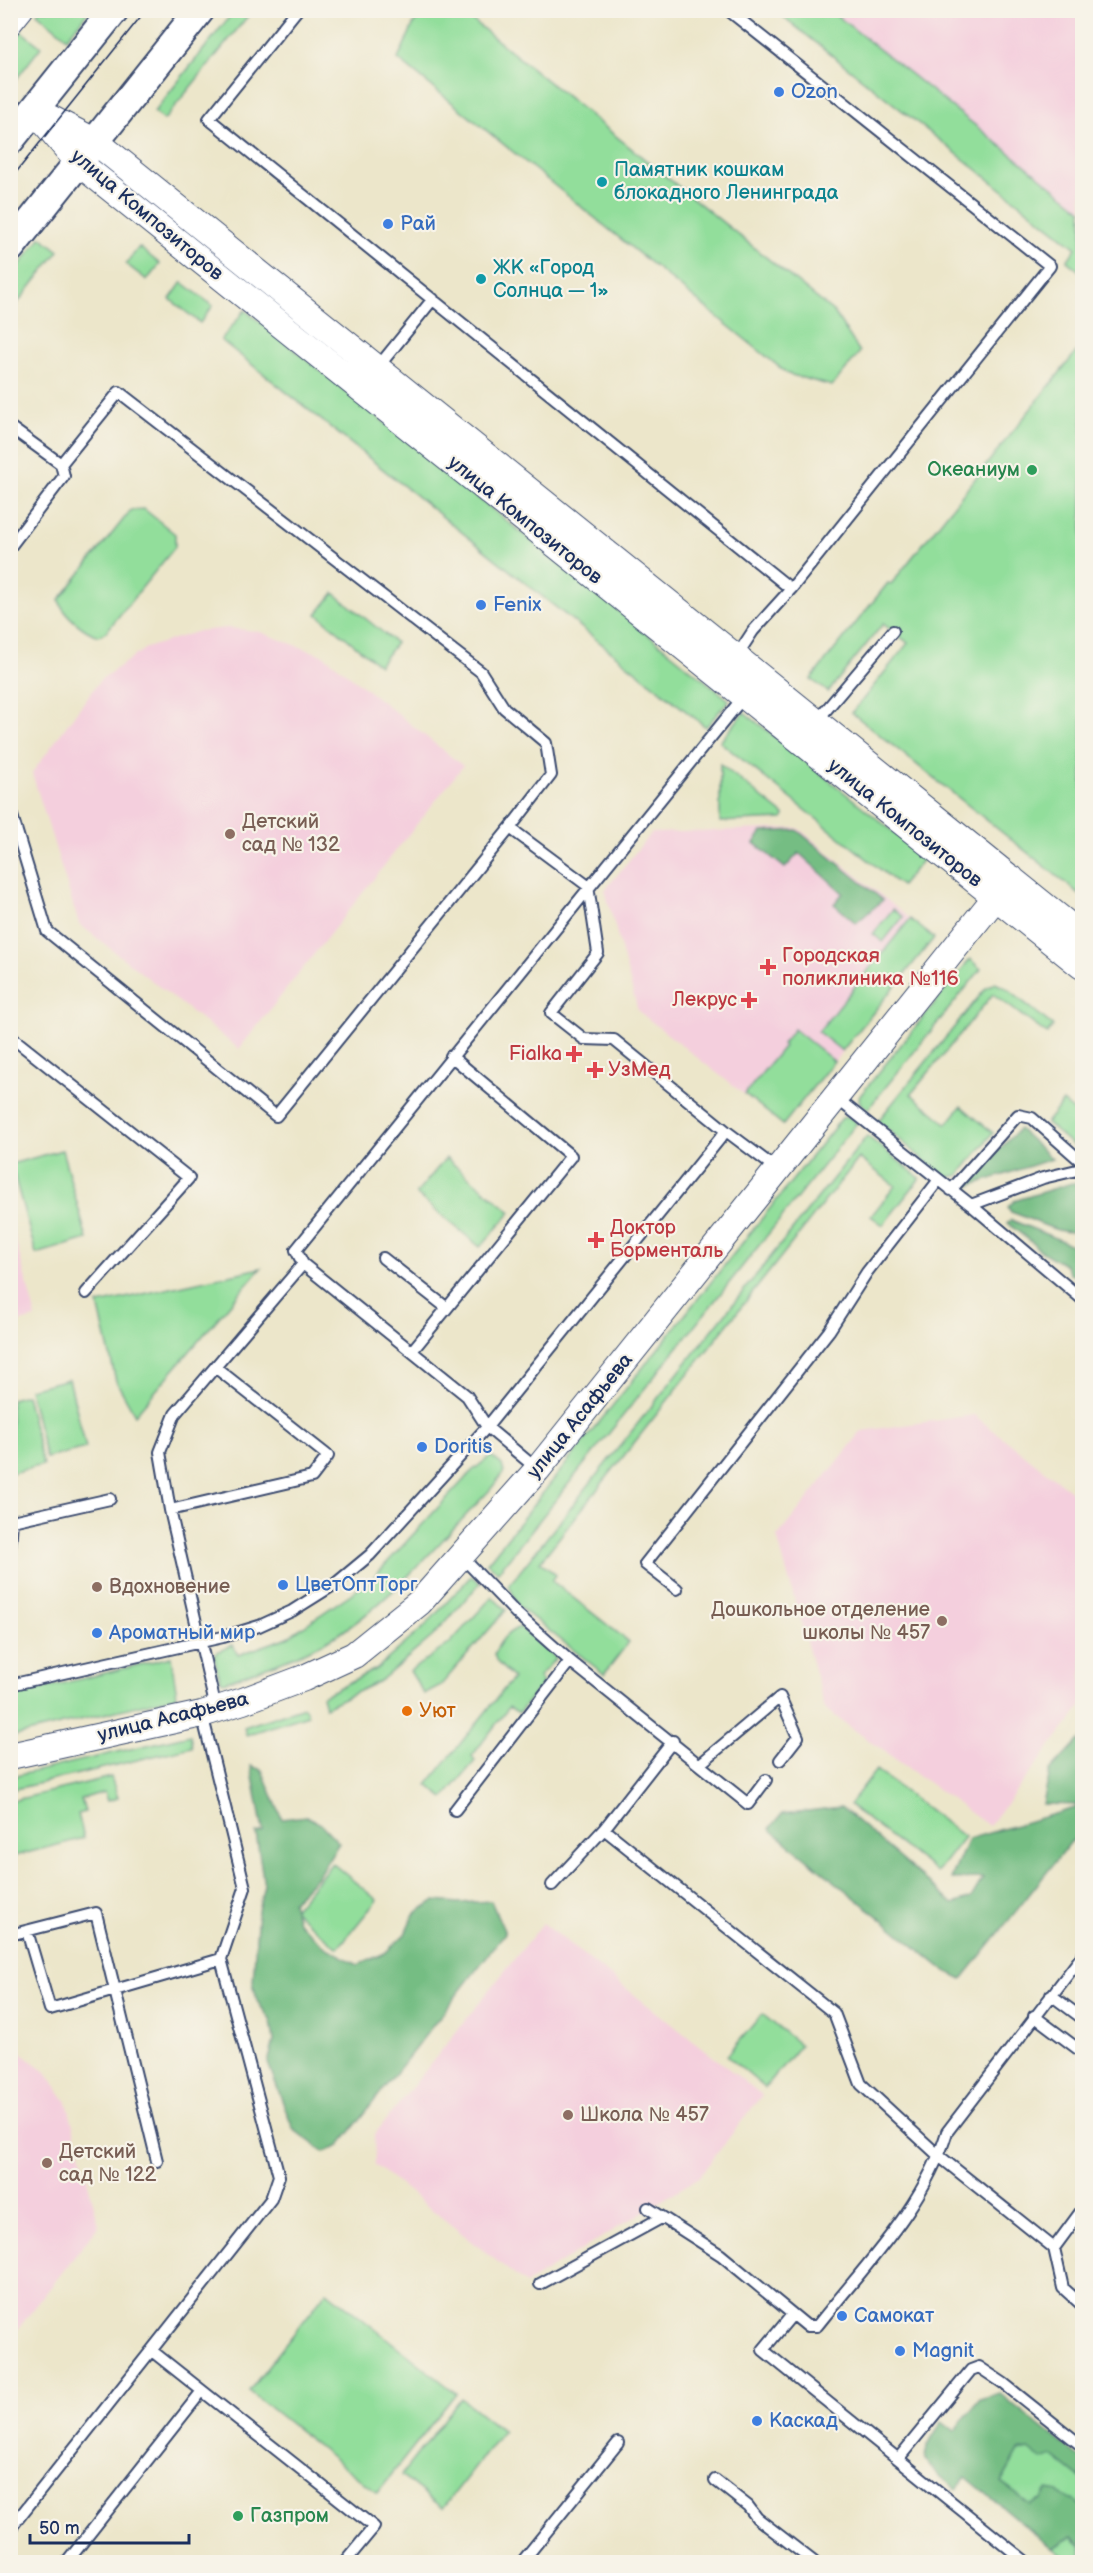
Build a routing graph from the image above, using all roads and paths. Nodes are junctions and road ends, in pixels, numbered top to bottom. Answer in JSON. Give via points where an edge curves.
{"nodes":[{"id":1,"x":23,"y":10,"type":"edge"},
{"id":2,"x":114,"y":10,"type":"edge"},
{"id":3,"x":200,"y":10,"type":"edge"},
{"id":4,"x":297,"y":10,"type":"edge"},
{"id":5,"x":728,"y":10,"type":"edge"},
{"id":6,"x":10,"y":26,"type":"edge"},
{"id":7,"x":35,"y":111,"type":"junction"},
{"id":8,"x":10,"y":140,"type":"edge"},
{"id":9,"x":87,"y":152,"type":"junction"},
{"id":10,"x":10,"y":248,"type":"edge"},
{"id":11,"x":433,"y":299,"type":"junction"},
{"id":12,"x":377,"y":368,"type":"junction"},
{"id":13,"x":361,"y":388,"type":"junction"},
{"id":14,"x":10,"y":427,"type":"edge"},
{"id":15,"x":61,"y":464,"type":"junction"},
{"id":16,"x":10,"y":548,"type":"edge"},
{"id":17,"x":791,"y":589,"type":"junction"},
{"id":18,"x":893,"y":631,"type":"dead end"},
{"id":19,"x":735,"y":657,"type":"junction"},
{"id":20,"x":752,"y":686,"type":"junction"},
{"id":21,"x":809,"y":731,"type":"junction"},
{"id":22,"x":10,"y":809,"type":"edge"},
{"id":23,"x":510,"y":828,"type":"junction"},
{"id":24,"x":588,"y":886,"type":"junction"},
{"id":25,"x":1003,"y":887,"type":"junction"},
{"id":26,"x":1083,"y":936,"type":"edge"},
{"id":27,"x":1083,"y":966,"type":"edge"},
{"id":28,"x":10,"y":1036,"type":"edge"},
{"id":29,"x":451,"y":1056,"type":"junction"},
{"id":30,"x":835,"y":1096,"type":"junction"},
{"id":31,"x":726,"y":1131,"type":"junction"},
{"id":32,"x":1083,"y":1162,"type":"edge"},
{"id":33,"x":778,"y":1170,"type":"junction"},
{"id":34,"x":1083,"y":1172,"type":"edge"},
{"id":35,"x":938,"y":1181,"type":"junction"},
{"id":36,"x":951,"y":1190,"type":"junction"},
{"id":37,"x":971,"y":1205,"type":"junction"},
{"id":38,"x":383,"y":1257,"type":"dead end"},
{"id":39,"x":303,"y":1264,"type":"junction"},
{"id":40,"x":86,"y":1293,"type":"dead end"},
{"id":41,"x":1083,"y":1299,"type":"edge"},
{"id":42,"x":447,"y":1308,"type":"junction"},
{"id":43,"x":411,"y":1351,"type":"junction"},
{"id":44,"x":215,"y":1367,"type":"junction"},
{"id":45,"x":487,"y":1427,"type":"junction"},
{"id":46,"x":537,"y":1470,"type":"junction"},
{"id":47,"x":110,"y":1498,"type":"dead end"},
{"id":48,"x":170,"y":1510,"type":"junction"},
{"id":49,"x":10,"y":1547,"type":"edge"},
{"id":50,"x":460,"y":1556,"type":"junction"},
{"id":51,"x":677,"y":1589,"type":"dead end"},
{"id":52,"x":200,"y":1643,"type":"junction"},
{"id":53,"x":570,"y":1661,"type":"junction"},
{"id":54,"x":10,"y":1685,"type":"edge"},
{"id":55,"x":209,"y":1712,"type":"junction"},
{"id":56,"x":673,"y":1741,"type":"junction"},
{"id":57,"x":10,"y":1756,"type":"edge"},
{"id":58,"x":780,"y":1760,"type":"dead end"},
{"id":59,"x":700,"y":1764,"type":"junction"},
{"id":60,"x":766,"y":1780,"type":"dead end"},
{"id":61,"x":455,"y":1810,"type":"dead end"},
{"id":62,"x":604,"y":1829,"type":"junction"},
{"id":63,"x":552,"y":1886,"type":"dead end"},
{"id":64,"x":27,"y":1931,"type":"junction"},
{"id":65,"x":10,"y":1935,"type":"edge"},
{"id":66,"x":1083,"y":1956,"type":"edge"},
{"id":67,"x":221,"y":1959,"type":"junction"},
{"id":68,"x":115,"y":1989,"type":"junction"},
{"id":69,"x":1051,"y":1995,"type":"junction"},
{"id":70,"x":1034,"y":2016,"type":"junction"},
{"id":71,"x":1083,"y":2018,"type":"edge"},
{"id":72,"x":1083,"y":2052,"type":"edge"},
{"id":73,"x":939,"y":2156,"type":"junction"},
{"id":74,"x":157,"y":2161,"type":"dead end"},
{"id":75,"x":648,"y":2208,"type":"dead end"},
{"id":76,"x":1083,"y":2210,"type":"edge"},
{"id":77,"x":661,"y":2218,"type":"junction"},
{"id":78,"x":1054,"y":2248,"type":"junction"},
{"id":79,"x":540,"y":2284,"type":"dead end"},
{"id":80,"x":1083,"y":2305,"type":"edge"},
{"id":81,"x":792,"y":2315,"type":"junction"},
{"id":82,"x":152,"y":2350,"type":"junction"},
{"id":83,"x":202,"y":2391,"type":"junction"},
{"id":84,"x":618,"y":2443,"type":"dead end"},
{"id":85,"x":1083,"y":2446,"type":"edge"},
{"id":86,"x":898,"y":2459,"type":"junction"},
{"id":87,"x":715,"y":2480,"type":"dead end"},
{"id":88,"x":10,"y":2529,"type":"edge"},
{"id":89,"x":67,"y":2562,"type":"edge"},
{"id":90,"x":345,"y":2562,"type":"edge"},
{"id":91,"x":522,"y":2562,"type":"edge"},
{"id":92,"x":814,"y":2562,"type":"edge"},
{"id":93,"x":1026,"y":2562,"type":"edge"}],
"edges":[{"from":1,"to":6,"type":"street"},
{"from":2,"to":7,"type":"main road"},
{"from":3,"to":9,"type":"main road"},
{"from":4,"to":11,"type":"lane","via":[[209,119]]},
{"from":5,"to":17,"type":"lane","via":[[1050,266]]},
{"from":7,"to":8,"type":"main road"},
{"from":7,"to":9,"type":"street","name":"улица Композиторов"},
{"from":9,"to":10,"type":"main road"},
{"from":9,"to":12,"type":"street","name":"улица Композиторов"},
{"from":9,"to":13,"type":"street","name":"улица Композиторов"},
{"from":11,"to":12,"type":"lane"},
{"from":11,"to":17,"type":"lane"},
{"from":12,"to":13,"type":"lane"},
{"from":12,"to":19,"type":"street","name":"улица Композиторов"},
{"from":13,"to":20,"type":"street","name":"улица Композиторов"},
{"from":14,"to":15,"type":"lane"},
{"from":15,"to":16,"type":"lane","via":[[64,477]]},
{"from":15,"to":23,"type":"lane","via":[[119,392],[481,672],[504,708],[546,743],[551,775]]},
{"from":17,"to":19,"type":"lane"},
{"from":18,"to":21,"type":"lane"},
{"from":19,"to":20,"type":"street","name":"улица Композиторов"},
{"from":20,"to":21,"type":"street","name":"улица Композиторов"},
{"from":20,"to":24,"type":"lane"},
{"from":21,"to":25,"type":"street","name":"улица Композиторов"},
{"from":22,"to":23,"type":"lane","via":[[47,931],[276,1116]]},
{"from":23,"to":24,"type":"lane"},
{"from":24,"to":29,"type":"lane"},
{"from":24,"to":31,"type":"lane","via":[[598,953],[551,1013],[584,1039],[614,1040]]},
{"from":25,"to":26,"type":"street","name":"улица Композиторов"},
{"from":25,"to":27,"type":"street","name":"улица Композиторов"},
{"from":25,"to":30,"type":"street","name":"улица Асафьева"},
{"from":28,"to":40,"type":"lane","via":[[189,1178]]},
{"from":29,"to":39,"type":"lane","via":[[296,1250]]},
{"from":29,"to":42,"type":"lane","via":[[571,1156]]},
{"from":30,"to":33,"type":"street","name":"улица Асафьева"},
{"from":30,"to":35,"type":"lane"},
{"from":31,"to":33,"type":"lane"},
{"from":31,"to":45,"type":"lane"},
{"from":32,"to":36,"type":"lane","via":[[1032,1118],[1018,1115]]},
{"from":33,"to":46,"type":"street","name":"улица Асафьева"},
{"from":34,"to":37,"type":"lane","via":[[1043,1178]]},
{"from":35,"to":36,"type":"lane"},
{"from":35,"to":51,"type":"lane","via":[[867,1272],[829,1331],[645,1564]]},
{"from":36,"to":37,"type":"lane"},
{"from":37,"to":41,"type":"lane"},
{"from":38,"to":42,"type":"lane"},
{"from":39,"to":43,"type":"lane"},
{"from":39,"to":44,"type":"lane"},
{"from":42,"to":43,"type":"lane"},
{"from":43,"to":45,"type":"lane","via":[[467,1396]]},
{"from":44,"to":48,"type":"lane","via":[[175,1414],[160,1452]]},
{"from":44,"to":48,"type":"lane","via":[[328,1456],[312,1477]]},
{"from":45,"to":46,"type":"lane"},
{"from":45,"to":52,"type":"lane","via":[[370,1555],[335,1584],[259,1626]]},
{"from":46,"to":50,"type":"street","name":"улица Асафьева"},
{"from":47,"to":49,"type":"lane","via":[[12,1521]]},
{"from":48,"to":52,"type":"lane"},
{"from":50,"to":53,"type":"lane"},
{"from":50,"to":55,"type":"street","name":"улица Асафьева","via":[[420,1602],[354,1655],[304,1678]]},
{"from":52,"to":54,"type":"lane"},
{"from":52,"to":55,"type":"lane"},
{"from":53,"to":56,"type":"lane"},
{"from":53,"to":61,"type":"lane"},
{"from":55,"to":57,"type":"street","name":"улица Асафьева"},
{"from":55,"to":67,"type":"lane","via":[[245,1888]]},
{"from":56,"to":59,"type":"lane"},
{"from":56,"to":62,"type":"lane"},
{"from":58,"to":59,"type":"lane","via":[[798,1737],[780,1697]]},
{"from":59,"to":60,"type":"lane","via":[[748,1804]]},
{"from":62,"to":63,"type":"lane"},
{"from":62,"to":73,"type":"lane","via":[[834,2013],[861,2084]]},
{"from":64,"to":65,"type":"lane"},
{"from":64,"to":68,"type":"lane","via":[[50,2009]]},
{"from":64,"to":68,"type":"lane","via":[[96,1913]]},
{"from":66,"to":69,"type":"lane"},
{"from":67,"to":68,"type":"lane"},
{"from":67,"to":82,"type":"lane","via":[[279,2176],[272,2199]]},
{"from":68,"to":74,"type":"lane"},
{"from":69,"to":70,"type":"lane"},
{"from":69,"to":71,"type":"lane"},
{"from":70,"to":72,"type":"lane"},
{"from":70,"to":73,"type":"lane","via":[[947,2132]]},
{"from":73,"to":78,"type":"lane"},
{"from":73,"to":81,"type":"lane","via":[[917,2199],[817,2326],[807,2326]]},
{"from":75,"to":77,"type":"lane"},
{"from":76,"to":78,"type":"lane"},
{"from":77,"to":79,"type":"lane"},
{"from":77,"to":81,"type":"lane","via":[[721,2255]]},
{"from":78,"to":80,"type":"lane","via":[[1063,2288]]},
{"from":81,"to":86,"type":"lane","via":[[763,2350]]},
{"from":82,"to":83,"type":"lane"},
{"from":82,"to":88,"type":"lane"},
{"from":83,"to":89,"type":"lane"},
{"from":83,"to":90,"type":"lane","via":[[374,2527]]},
{"from":84,"to":91,"type":"lane"},
{"from":85,"to":86,"type":"lane","via":[[979,2367],[971,2370]]},
{"from":86,"to":93,"type":"lane"},
{"from":87,"to":92,"type":"lane"}]}
